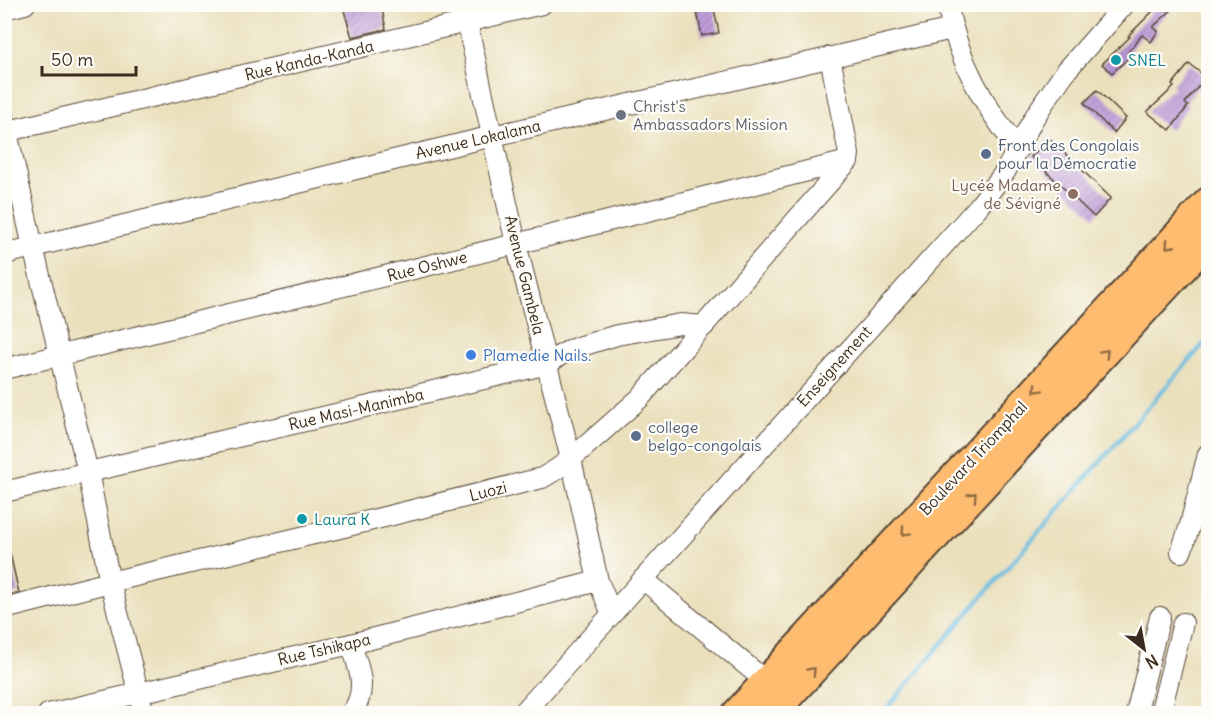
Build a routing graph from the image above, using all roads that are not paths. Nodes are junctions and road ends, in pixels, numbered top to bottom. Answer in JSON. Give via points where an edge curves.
{"nodes":[{"id":1,"x":25,"y":4,"type":"edge"},
{"id":2,"x":542,"y":4,"type":"edge"},
{"id":3,"x":947,"y":4,"type":"edge"},
{"id":4,"x":1125,"y":4,"type":"edge"},
{"id":5,"x":4,"y":9,"type":"edge"},
{"id":6,"x":465,"y":14,"type":"edge"},
{"id":7,"x":952,"y":29,"type":"junction"},
{"id":8,"x":830,"y":57,"type":"junction"},
{"id":9,"x":6,"y":127,"type":"edge"},
{"id":10,"x":493,"y":136,"type":"junction"},
{"id":11,"x":1018,"y":149,"type":"junction"},
{"id":12,"x":848,"y":161,"type":"junction"},
{"id":13,"x":1209,"y":202,"type":"edge"},
{"id":14,"x":1209,"y":241,"type":"edge"},
{"id":15,"x":516,"y":244,"type":"junction"},
{"id":16,"x":33,"y":247,"type":"junction"},
{"id":17,"x":4,"y":254,"type":"edge"},
{"id":18,"x":704,"y":326,"type":"junction"},
{"id":19,"x":60,"y":355,"type":"junction"},
{"id":20,"x":548,"y":364,"type":"junction"},
{"id":21,"x":4,"y":369,"type":"edge"},
{"id":22,"x":1209,"y":454,"type":"edge"},
{"id":23,"x":572,"y":459,"type":"junction"},
{"id":24,"x":87,"y":472,"type":"junction"},
{"id":25,"x":4,"y":492,"type":"edge"},
{"id":26,"x":1181,"y":552,"type":"dead end"},
{"id":27,"x":643,"y":579,"type":"junction"},
{"id":28,"x":598,"y":581,"type":"junction"},
{"id":29,"x":110,"y":582,"type":"junction"},
{"id":30,"x":4,"y":609,"type":"edge"},
{"id":31,"x":612,"y":614,"type":"junction"},
{"id":32,"x":1160,"y":617,"type":"dead end"},
{"id":33,"x":1183,"y":623,"type":"dead end"},
{"id":34,"x":351,"y":644,"type":"junction"},
{"id":35,"x":138,"y":692,"type":"junction"},
{"id":36,"x":775,"y":698,"type":"edge"},
{"id":37,"x":48,"y":714,"type":"edge"},
{"id":38,"x":144,"y":714,"type":"edge"},
{"id":39,"x":351,"y":714,"type":"edge"},
{"id":40,"x":522,"y":714,"type":"edge"},
{"id":41,"x":736,"y":714,"type":"edge"},
{"id":42,"x":1136,"y":714,"type":"edge"},
{"id":43,"x":1160,"y":714,"type":"edge"}],
"edges":[{"from":1,"to":5,"type":"street"},
{"from":2,"to":6,"type":"street","name":"Rue Kanda-Kanda"},
{"from":3,"to":7,"type":"street"},
{"from":4,"to":11,"type":"street","name":"Enseignement","via":[[1066,71]]},
{"from":6,"to":9,"type":"street","name":"Rue Kanda-Kanda"},
{"from":6,"to":10,"type":"street","name":"Avenue Gambela"},
{"from":7,"to":8,"type":"street","name":"Avenue Lokalama"},
{"from":7,"to":11,"type":"street","via":[[963,62],[988,109]]},
{"from":8,"to":10,"type":"street","name":"Avenue Lokalama"},
{"from":8,"to":12,"type":"street"},
{"from":9,"to":16,"type":"street"},
{"from":10,"to":15,"type":"street","name":"Avenue Gambela"},
{"from":10,"to":16,"type":"street","name":"Avenue Lokalama"},
{"from":11,"to":27,"type":"street","name":"Enseignement","via":[[978,207]]},
{"from":12,"to":15,"type":"street","name":"Rue Oshwe"},
{"from":12,"to":18,"type":"street","name":"Luozi"},
{"from":13,"to":36,"type":"highway","name":"Boulevard Triomphal","one_way":true},
{"from":36,"to":14,"type":"highway","name":"Boulevard Triomphal","one_way":true},
{"from":15,"to":19,"type":"street","name":"Rue Oshwe"},
{"from":15,"to":20,"type":"street","name":"Avenue Gambela"},
{"from":16,"to":17,"type":"street","name":"Avenue Lokalama"},
{"from":16,"to":19,"type":"street"},
{"from":18,"to":20,"type":"street","name":"Rue Masi-Manimba","via":[[681,324],[617,335],[572,349]]},
{"from":18,"to":23,"type":"street","name":"Luozi","via":[[639,399]]},
{"from":19,"to":21,"type":"street","name":"Rue Oshwe"},
{"from":19,"to":24,"type":"street"},
{"from":20,"to":23,"type":"street","name":"Avenue Gambela"},
{"from":20,"to":24,"type":"street","name":"Rue Masi-Manimba"},
{"from":22,"to":26,"type":"street"},
{"from":23,"to":28,"type":"street","name":"Avenue Gambela"},
{"from":23,"to":29,"type":"street","name":"Luozi","via":[[542,478]]},
{"from":24,"to":25,"type":"street","name":"Rue Masi-Manimba"},
{"from":24,"to":29,"type":"street"},
{"from":27,"to":31,"type":"street","name":"Enseignement"},
{"from":27,"to":36,"type":"street"},
{"from":28,"to":31,"type":"street","name":"Avenue Gambela"},
{"from":28,"to":34,"type":"street","name":"Rue Tshikapa"},
{"from":29,"to":30,"type":"street","name":"Luozi"},
{"from":29,"to":35,"type":"street"},
{"from":31,"to":40,"type":"street","name":"Enseignement"},
{"from":32,"to":42,"type":"street"},
{"from":33,"to":43,"type":"street"},
{"from":34,"to":35,"type":"street","name":"Rue Tshikapa"},
{"from":34,"to":39,"type":"street","via":[[362,692]]},
{"from":35,"to":37,"type":"street","name":"Rue Tshikapa"},
{"from":35,"to":38,"type":"street"},
{"from":36,"to":41,"type":"highway","name":"Boulevard Triomphal"}]}
